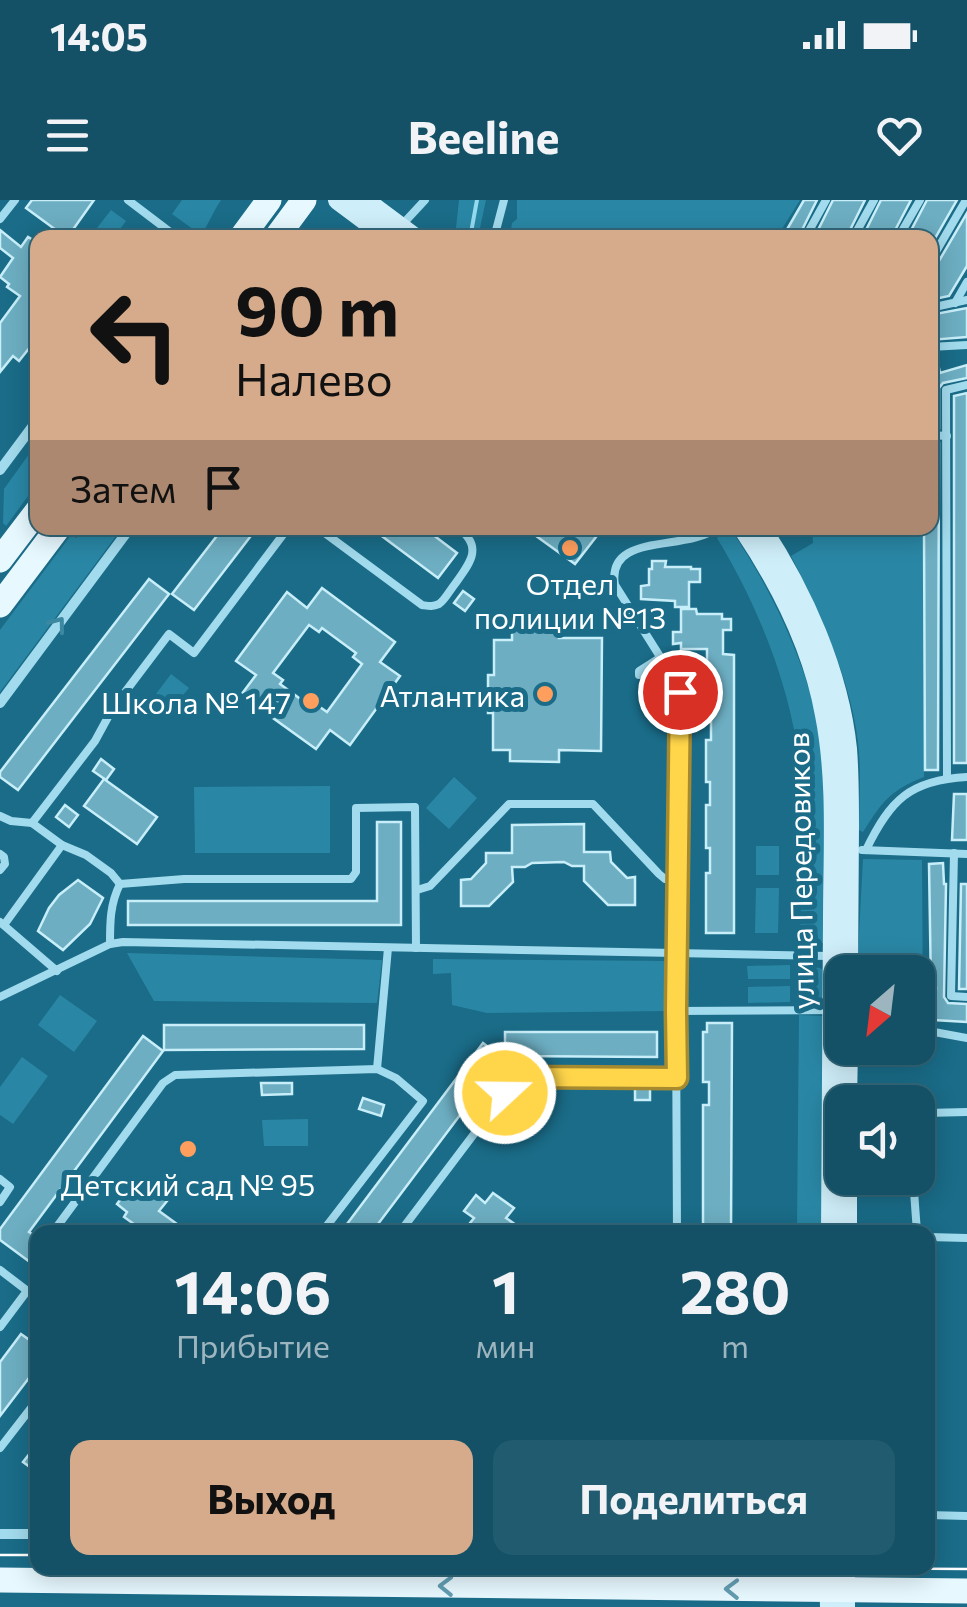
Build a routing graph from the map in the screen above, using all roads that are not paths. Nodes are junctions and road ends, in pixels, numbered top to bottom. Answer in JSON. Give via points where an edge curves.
{"nodes":[{"id":1,"x":15,"y":200,"type":"edge"},
{"id":2,"x":128,"y":200,"type":"edge"},
{"id":3,"x":269,"y":200,"type":"edge"},
{"id":4,"x":304,"y":200,"type":"edge"},
{"id":5,"x":338,"y":200,"type":"edge"},
{"id":6,"x":364,"y":200,"type":"edge"},
{"id":7,"x":425,"y":200,"type":"edge"},
{"id":8,"x":504,"y":200,"type":"edge"},
{"id":9,"x":826,"y":200,"type":"edge"},
{"id":10,"x":874,"y":200,"type":"edge"},
{"id":11,"x":920,"y":200,"type":"edge"},
{"id":12,"x":966,"y":200,"type":"edge"},
{"id":13,"x":0,"y":219,"type":"edge"},
{"id":14,"x":167,"y":230,"type":"edge"},
{"id":15,"x":247,"y":230,"type":"edge"},
{"id":16,"x":282,"y":230,"type":"edge"},
{"id":17,"x":394,"y":230,"type":"edge"},
{"id":18,"x":397,"y":230,"type":"edge"},
{"id":19,"x":404,"y":230,"type":"edge"},
{"id":20,"x":496,"y":230,"type":"edge"},
{"id":21,"x":809,"y":230,"type":"edge"},
{"id":22,"x":857,"y":230,"type":"edge"},
{"id":23,"x":903,"y":230,"type":"edge"},
{"id":24,"x":938,"y":248,"type":"edge"},
{"id":25,"x":967,"y":282,"type":"edge"},
{"id":26,"x":967,"y":300,"type":"edge"},
{"id":27,"x":955,"y":303,"type":"junction"},
{"id":28,"x":938,"y":306,"type":"edge"},
{"id":29,"x":967,"y":346,"type":"edge"},
{"id":30,"x":938,"y":347,"type":"edge"},
{"id":31,"x":967,"y":385,"type":"edge"},
{"id":32,"x":30,"y":429,"type":"edge"},
{"id":33,"x":938,"y":435,"type":"edge"},
{"id":34,"x":947,"y":436,"type":"junction"},
{"id":35,"x":1,"y":466,"type":"edge"},
{"id":36,"x":30,"y":521,"type":"edge"},
{"id":37,"x":53,"y":535,"type":"edge"},
{"id":38,"x":125,"y":535,"type":"edge"},
{"id":39,"x":283,"y":535,"type":"edge"},
{"id":40,"x":327,"y":535,"type":"edge"},
{"id":41,"x":468,"y":535,"type":"edge"},
{"id":42,"x":708,"y":535,"type":"edge"},
{"id":43,"x":747,"y":535,"type":"edge"},
{"id":44,"x":765,"y":535,"type":"edge"},
{"id":45,"x":0,"y":560,"type":"edge"},
{"id":46,"x":0,"y":605,"type":"edge"},
{"id":47,"x":660,"y":657,"type":"junction"},
{"id":48,"x":639,"y":675,"type":"dead end"},
{"id":49,"x":0,"y":703,"type":"edge"},
{"id":50,"x":967,"y":777,"type":"edge"},
{"id":51,"x":947,"y":778,"type":"junction"},
{"id":52,"x":0,"y":816,"type":"edge"},
{"id":53,"x":32,"y":823,"type":"junction"},
{"id":54,"x":62,"y":845,"type":"junction"},
{"id":55,"x":849,"y":850,"type":"junction"},
{"id":56,"x":954,"y":853,"type":"junction"},
{"id":57,"x":0,"y":854,"type":"edge"},
{"id":58,"x":967,"y":854,"type":"edge"},
{"id":59,"x":0,"y":870,"type":"edge"},
{"id":60,"x":678,"y":880,"type":"junction"},
{"id":61,"x":120,"y":884,"type":"junction"},
{"id":62,"x":417,"y":890,"type":"junction"},
{"id":63,"x":2,"y":924,"type":"edge"},
{"id":64,"x":110,"y":944,"type":"junction"},
{"id":65,"x":388,"y":948,"type":"junction"},
{"id":66,"x":416,"y":948,"type":"junction"},
{"id":67,"x":677,"y":952,"type":"junction"},
{"id":68,"x":843,"y":955,"type":"edge"},
{"id":69,"x":825,"y":961,"type":"edge"},
{"id":70,"x":57,"y":971,"type":"junction"},
{"id":71,"x":0,"y":997,"type":"edge"},
{"id":72,"x":967,"y":997,"type":"edge"},
{"id":73,"x":676,"y":1010,"type":"junction"},
{"id":74,"x":825,"y":1010,"type":"edge"},
{"id":75,"x":935,"y":1032,"type":"edge"},
{"id":76,"x":967,"y":1038,"type":"edge"},
{"id":77,"x":836,"y":1065,"type":"edge"},
{"id":78,"x":377,"y":1070,"type":"junction"},
{"id":79,"x":677,"y":1078,"type":"junction"},
{"id":80,"x":935,"y":1112,"type":"edge"},
{"id":81,"x":967,"y":1112,"type":"edge"},
{"id":82,"x":0,"y":1179,"type":"edge"},
{"id":83,"x":847,"y":1195,"type":"edge"},
{"id":84,"x":914,"y":1195,"type":"edge"},
{"id":85,"x":0,"y":1202,"type":"edge"},
{"id":86,"x":58,"y":1225,"type":"edge"},
{"id":87,"x":327,"y":1225,"type":"edge"},
{"id":88,"x":405,"y":1225,"type":"edge"},
{"id":89,"x":677,"y":1225,"type":"edge"},
{"id":90,"x":831,"y":1225,"type":"edge"},
{"id":91,"x":847,"y":1225,"type":"edge"},
{"id":92,"x":916,"y":1225,"type":"edge"},
{"id":93,"x":935,"y":1237,"type":"edge"},
{"id":94,"x":967,"y":1238,"type":"edge"},
{"id":95,"x":0,"y":1270,"type":"edge"},
{"id":96,"x":27,"y":1291,"type":"junction"},
{"id":97,"x":30,"y":1293,"type":"edge"},
{"id":98,"x":0,"y":1327,"type":"edge"},
{"id":99,"x":30,"y":1409,"type":"edge"},
{"id":100,"x":0,"y":1448,"type":"edge"},
{"id":101,"x":935,"y":1516,"type":"edge"},
{"id":102,"x":967,"y":1516,"type":"edge"},
{"id":103,"x":0,"y":1534,"type":"edge"},
{"id":104,"x":30,"y":1534,"type":"edge"},
{"id":105,"x":526,"y":1575,"type":"edge"},
{"id":106,"x":0,"y":1580,"type":"edge"},
{"id":107,"x":544,"y":1588,"type":"junction"},
{"id":108,"x":837,"y":1588,"type":"edge"},
{"id":109,"x":967,"y":1591,"type":"edge"}],
"edges":[{"from":1,"to":13,"type":"lane"},
{"from":2,"to":14,"type":"lane"},
{"from":3,"to":15,"type":"main road"},
{"from":4,"to":16,"type":"main road"},
{"from":5,"to":17,"type":"street"},
{"from":6,"to":18,"type":"street"},
{"from":7,"to":19,"type":"lane"},
{"from":8,"to":20,"type":"lane"},
{"from":9,"to":21,"type":"lane"},
{"from":10,"to":22,"type":"lane"},
{"from":11,"to":23,"type":"lane"},
{"from":12,"to":24,"type":"lane"},
{"from":25,"to":27,"type":"lane"},
{"from":26,"to":27,"type":"lane"},
{"from":27,"to":28,"type":"lane"},
{"from":29,"to":30,"type":"lane"},
{"from":31,"to":34,"type":"lane","via":[[946,390]]},
{"from":32,"to":35,"type":"street"},
{"from":33,"to":34,"type":"lane"},
{"from":34,"to":51,"type":"lane"},
{"from":36,"to":45,"type":"main road"},
{"from":37,"to":46,"type":"main road"},
{"from":49,"to":38,"type":"street","one_way":true},
{"from":39,"to":53,"type":"lane","via":[[194,653],[169,634]]},
{"from":40,"to":41,"type":"lane","via":[[430,606],[470,564]]},
{"from":42,"to":47,"type":"lane","via":[[633,550],[617,562],[615,584]]},
{"from":43,"to":55,"type":"street","name":"улица Передовиков","via":[[794,622],[818,686]]},
{"from":44,"to":55,"type":"street","name":"улица Передовиков","via":[[833,682],[847,748]]},
{"from":47,"to":48,"type":"lane"},
{"from":47,"to":60,"type":"lane","via":[[681,702]]},
{"from":50,"to":51,"type":"lane"},
{"from":51,"to":55,"type":"lane","via":[[903,795],[875,831]]},
{"from":52,"to":53,"type":"lane"},
{"from":53,"to":54,"type":"lane"},
{"from":54,"to":61,"type":"lane","via":[[86,855]]},
{"from":54,"to":63,"type":"lane"},
{"from":55,"to":56,"type":"lane"},
{"from":55,"to":68,"type":"street","name":"улица Передовиков"},
{"from":56,"to":58,"type":"lane"},
{"from":56,"to":72,"type":"lane","via":[[952,996]]},
{"from":57,"to":59,"type":"lane"},
{"from":60,"to":62,"type":"lane","via":[[659,874],[593,804],[509,804],[430,886]]},
{"from":60,"to":67,"type":"lane"},
{"from":61,"to":62,"type":"lane","via":[[352,878],[356,808],[415,807]]},
{"from":61,"to":64,"type":"lane","via":[[112,899]]},
{"from":62,"to":66,"type":"lane"},
{"from":63,"to":70,"type":"lane"},
{"from":64,"to":65,"type":"lane"},
{"from":64,"to":70,"type":"lane"},
{"from":65,"to":66,"type":"lane"},
{"from":65,"to":78,"type":"lane"},
{"from":66,"to":67,"type":"lane"},
{"from":67,"to":69,"type":"lane"},
{"from":67,"to":73,"type":"lane"},
{"from":70,"to":71,"type":"lane"},
{"from":73,"to":74,"type":"lane"},
{"from":73,"to":79,"type":"lane"},
{"from":75,"to":76,"type":"lane"},
{"from":77,"to":90,"type":"street","name":"улица Передовиков"},
{"from":78,"to":86,"type":"lane","via":[[175,1075],[162,1083]]},
{"from":78,"to":87,"type":"lane","via":[[423,1101]]},
{"from":79,"to":88,"type":"lane","via":[[517,1077]]},
{"from":79,"to":89,"type":"lane"},
{"from":80,"to":81,"type":"lane"},
{"from":82,"to":85,"type":"lane","via":[[10,1187]]},
{"from":83,"to":91,"type":"street"},
{"from":84,"to":92,"type":"lane"},
{"from":93,"to":94,"type":"lane"},
{"from":95,"to":96,"type":"lane"},
{"from":96,"to":97,"type":"lane"},
{"from":96,"to":98,"type":"lane"},
{"from":99,"to":100,"type":"lane"},
{"from":101,"to":102,"type":"lane"},
{"from":103,"to":104,"type":"street"},
{"from":105,"to":107,"type":"street"},
{"from":107,"to":106,"type":"main road","one_way":true},
{"from":108,"to":107,"type":"main road","one_way":true},
{"from":108,"to":109,"type":"main road"}]}
